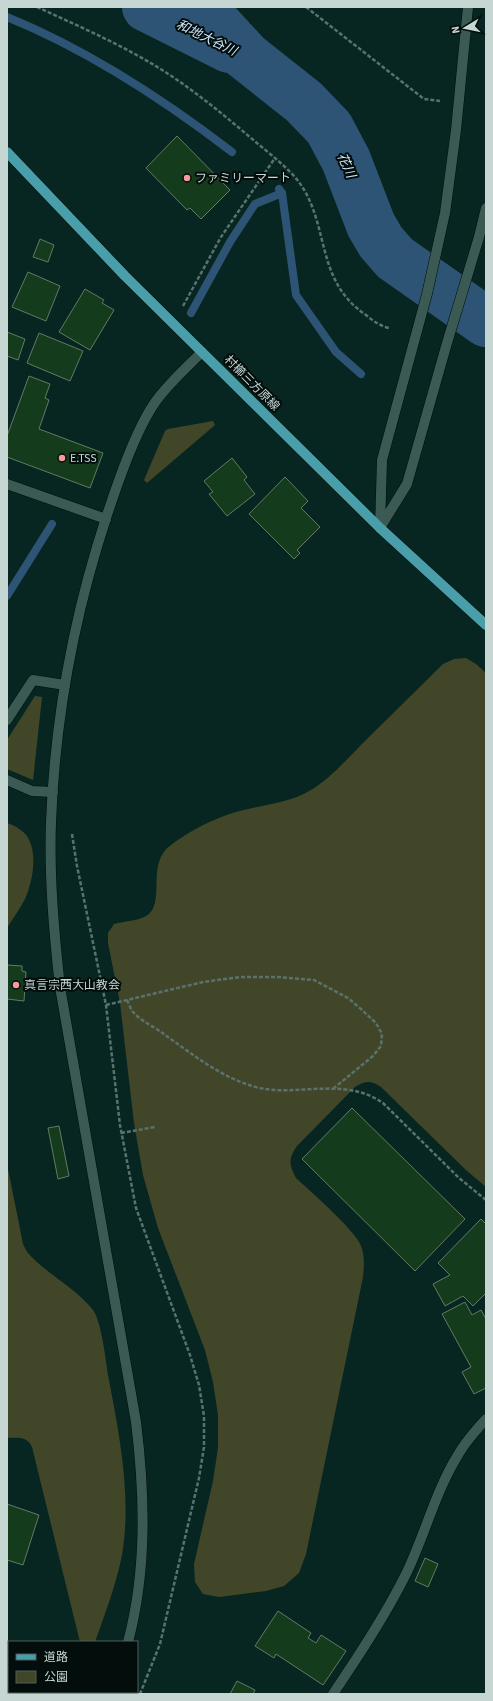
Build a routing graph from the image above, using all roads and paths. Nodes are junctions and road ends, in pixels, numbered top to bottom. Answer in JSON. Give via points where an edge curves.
{"nodes":[{"id":1,"x":37,"y":7,"type":"edge"},
{"id":2,"x":306,"y":7,"type":"edge"},
{"id":3,"x":468,"y":7,"type":"edge"},
{"id":4,"x":424,"y":100,"type":"dead end"},
{"id":5,"x":7,"y":152,"type":"edge"},
{"id":6,"x":275,"y":158,"type":"junction"},
{"id":7,"x":486,"y":208,"type":"edge"},
{"id":8,"x":170,"y":320,"type":"junction"},
{"id":9,"x":389,"y":328,"type":"dead end"},
{"id":10,"x":202,"y":352,"type":"junction"},
{"id":11,"x":7,"y":484,"type":"edge"},
{"id":12,"x":106,"y":519,"type":"junction"},
{"id":13,"x":380,"y":528,"type":"junction"},
{"id":14,"x":486,"y":625,"type":"edge"},
{"id":15,"x":64,"y":685,"type":"junction"},
{"id":16,"x":7,"y":720,"type":"edge"},
{"id":17,"x":7,"y":780,"type":"edge"},
{"id":18,"x":53,"y":792,"type":"junction"},
{"id":19,"x":72,"y":831,"type":"dead end"},
{"id":20,"x":127,"y":1000,"type":"junction"},
{"id":21,"x":106,"y":1005,"type":"junction"},
{"id":22,"x":334,"y":1088,"type":"junction"},
{"id":23,"x":155,"y":1127,"type":"dead end"},
{"id":24,"x":121,"y":1133,"type":"junction"},
{"id":25,"x":486,"y":1200,"type":"edge"},
{"id":26,"x":486,"y":1419,"type":"edge"},
{"id":27,"x":128,"y":1641,"type":"edge"},
{"id":28,"x":140,"y":1694,"type":"edge"},
{"id":29,"x":333,"y":1694,"type":"edge"}],
"edges":[{"from":1,"to":6,"type":"path","via":[[122,47],[175,78]]},
{"from":2,"to":4,"type":"path"},
{"from":3,"to":13,"type":"street","via":[[456,130],[444,213],[427,294],[382,460]]},
{"from":5,"to":8,"type":"main road","name":"村櫛三方原線"},
{"from":6,"to":8,"type":"path","via":[[221,237],[183,306]]},
{"from":6,"to":9,"type":"path","via":[[294,176],[310,202],[332,277],[340,291],[362,313]]},
{"from":7,"to":13,"type":"street","via":[[407,484]]},
{"from":8,"to":10,"type":"main road","name":"村櫛三方原線"},
{"from":10,"to":12,"type":"street","via":[[170,384],[144,421]]},
{"from":10,"to":13,"type":"main road","name":"村櫛三方原線"},
{"from":11,"to":12,"type":"street"},
{"from":12,"to":15,"type":"street","via":[[80,606]]},
{"from":13,"to":14,"type":"main road","name":"村櫛三方原線"},
{"from":15,"to":16,"type":"street","via":[[33,680]]},
{"from":15,"to":18,"type":"street"},
{"from":17,"to":18,"type":"street","via":[[32,791]]},
{"from":18,"to":27,"type":"street","via":[[51,878],[60,987],[136,1422],[141,1465],[144,1508],[142,1550]]},
{"from":19,"to":21,"type":"path"},
{"from":20,"to":21,"type":"path"},
{"from":20,"to":22,"type":"path","via":[[134,1013],[195,1056],[252,1087],[275,1090]]},
{"from":20,"to":22,"type":"path","via":[[203,982],[240,977],[314,980],[348,998],[376,1024],[382,1034],[381,1046],[373,1056]]},
{"from":21,"to":24,"type":"path"},
{"from":22,"to":25,"type":"path","via":[[360,1092],[383,1103],[459,1178]]},
{"from":23,"to":24,"type":"path"},
{"from":24,"to":28,"type":"path","via":[[136,1208],[190,1355],[199,1385],[204,1416],[204,1447],[199,1478],[160,1644]]},
{"from":26,"to":29,"type":"street","via":[[458,1454],[391,1602]]}]}
